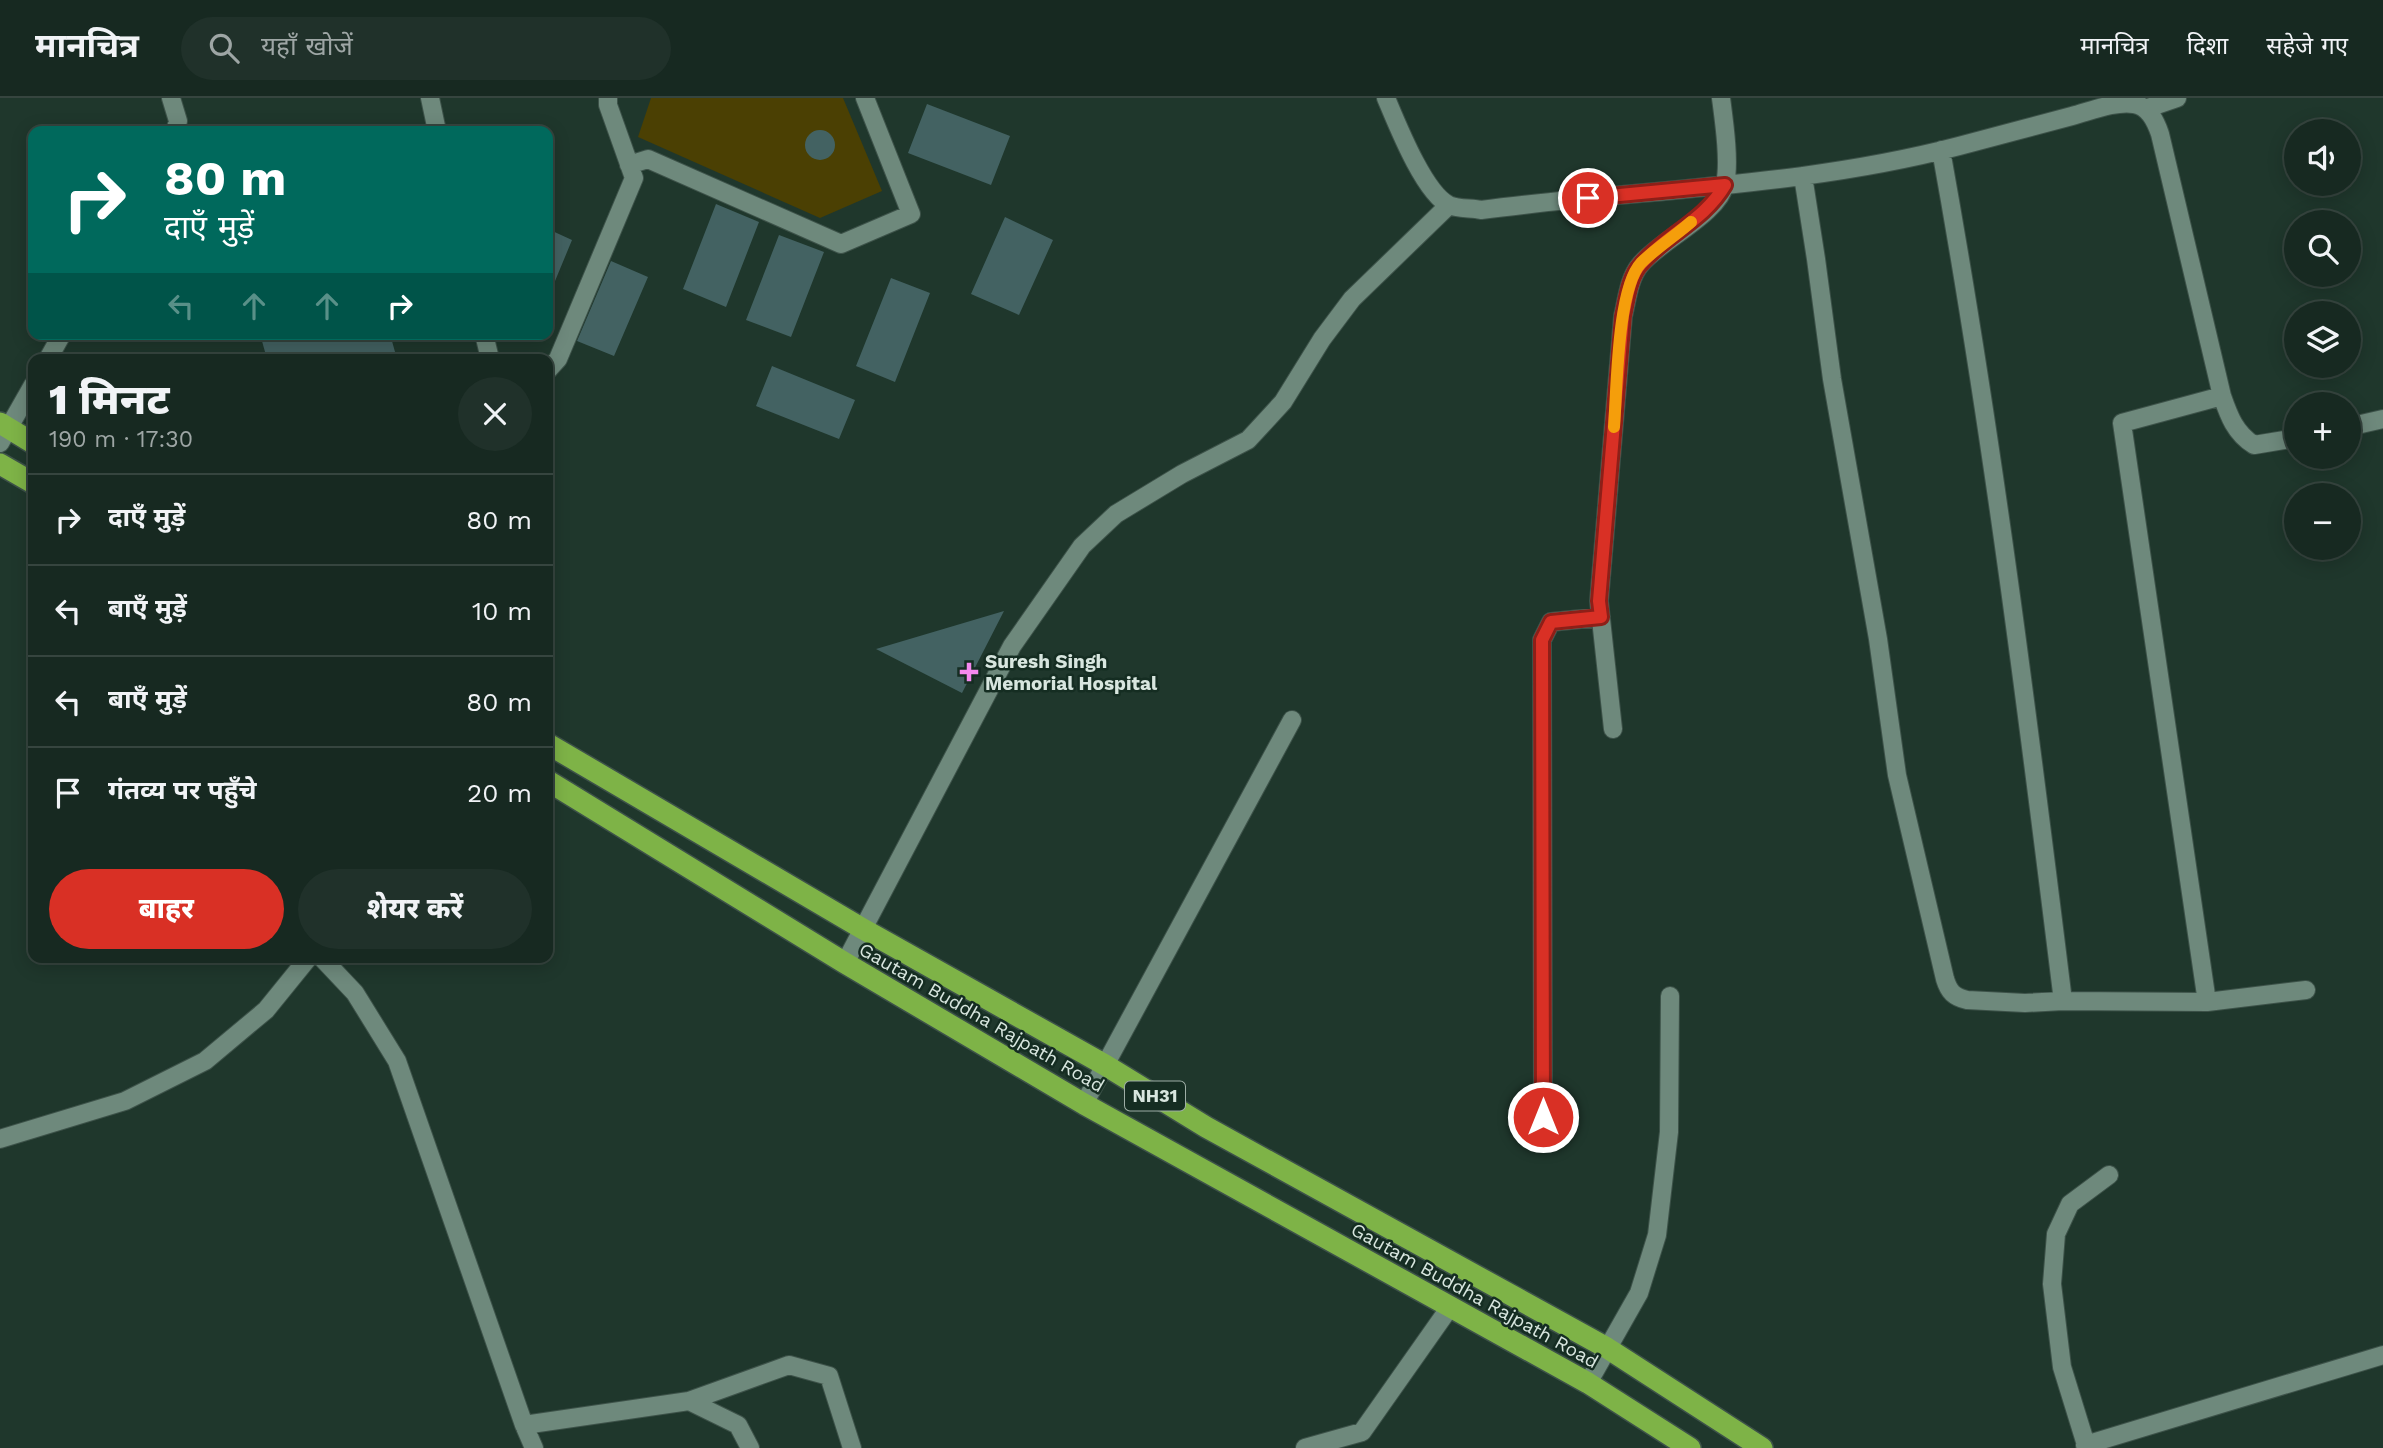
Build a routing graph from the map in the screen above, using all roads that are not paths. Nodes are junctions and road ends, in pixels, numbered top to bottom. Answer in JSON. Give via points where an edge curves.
{"nodes":[{"id":1,"x":171,"y":98,"type":"edge"},
{"id":2,"x":430,"y":98,"type":"edge"},
{"id":3,"x":608,"y":98,"type":"edge"},
{"id":4,"x":865,"y":98,"type":"edge"},
{"id":5,"x":1386,"y":98,"type":"edge"},
{"id":6,"x":1721,"y":98,"type":"edge"},
{"id":7,"x":2177,"y":98,"type":"edge"},
{"id":8,"x":2145,"y":108,"type":"junction"},
{"id":9,"x":176,"y":126,"type":"edge"},
{"id":10,"x":436,"y":126,"type":"edge"},
{"id":11,"x":1941,"y":150,"type":"junction"},
{"id":12,"x":629,"y":165,"type":"junction"},
{"id":13,"x":1802,"y":176,"type":"junction"},
{"id":14,"x":1725,"y":185,"type":"junction"},
{"id":15,"x":1449,"y":205,"type":"junction"},
{"id":16,"x":553,"y":364,"type":"edge"},
{"id":17,"x":28,"y":393,"type":"edge"},
{"id":18,"x":2222,"y":396,"type":"junction"},
{"id":19,"x":2383,"y":419,"type":"edge"},
{"id":20,"x":2361,"y":424,"type":"edge"},
{"id":21,"x":3,"y":432,"type":"edge"},
{"id":22,"x":2284,"y":440,"type":"edge"},
{"id":23,"x":28,"y":441,"type":"edge"},
{"id":24,"x":0,"y":464,"type":"edge"},
{"id":25,"x":28,"y":480,"type":"edge"},
{"id":26,"x":1601,"y":617,"type":"junction"},
{"id":27,"x":1292,"y":720,"type":"dead end"},
{"id":28,"x":1613,"y":729,"type":"dead end"},
{"id":29,"x":553,"y":747,"type":"edge"},
{"id":30,"x":553,"y":784,"type":"edge"},
{"id":31,"x":863,"y":929,"type":"junction"},
{"id":32,"x":304,"y":963,"type":"edge"},
{"id":33,"x":327,"y":963,"type":"edge"},
{"id":34,"x":845,"y":963,"type":"junction"},
{"id":35,"x":2306,"y":990,"type":"dead end"},
{"id":36,"x":1670,"y":996,"type":"dead end"},
{"id":37,"x":2063,"y":1001,"type":"junction"},
{"id":38,"x":2207,"y":1002,"type":"junction"},
{"id":39,"x":1105,"y":1065,"type":"junction"},
{"id":40,"x":1084,"y":1104,"type":"junction"},
{"id":41,"x":1543,"y":1117,"type":"dead end"},
{"id":42,"x":0,"y":1139,"type":"edge"},
{"id":43,"x":2109,"y":1175,"type":"dead end"},
{"id":44,"x":1450,"y":1307,"type":"junction"},
{"id":45,"x":1607,"y":1349,"type":"junction"},
{"id":46,"x":2383,"y":1355,"type":"edge"},
{"id":47,"x":1588,"y":1384,"type":"junction"},
{"id":48,"x":689,"y":1401,"type":"junction"},
{"id":49,"x":524,"y":1425,"type":"junction"},
{"id":50,"x":2086,"y":1447,"type":"edge"},
{"id":51,"x":534,"y":1448,"type":"edge"},
{"id":52,"x":750,"y":1448,"type":"edge"},
{"id":53,"x":852,"y":1448,"type":"edge"},
{"id":54,"x":1305,"y":1448,"type":"edge"},
{"id":55,"x":1690,"y":1448,"type":"edge"},
{"id":56,"x":1762,"y":1448,"type":"edge"}],
"edges":[{"from":1,"to":9,"type":"street"},
{"from":2,"to":10,"type":"street"},
{"from":3,"to":12,"type":"street"},
{"from":4,"to":12,"type":"street","via":[[911,214],[841,244],[648,159]]},
{"from":5,"to":15,"type":"street","via":[[1429,186]]},
{"from":6,"to":14,"type":"street"},
{"from":7,"to":8,"type":"street"},
{"from":8,"to":11,"type":"street","via":[[2121,104]]},
{"from":8,"to":18,"type":"street","via":[[2160,134]]},
{"from":11,"to":13,"type":"street"},
{"from":11,"to":37,"type":"street","via":[[1993,470]]},
{"from":12,"to":16,"type":"street","via":[[634,178]]},
{"from":13,"to":14,"type":"street"},
{"from":13,"to":37,"type":"street","via":[[1897,775],[1947,985],[1954,995],[1967,1000]]},
{"from":14,"to":15,"type":"street","via":[[1481,210]]},
{"from":14,"to":26,"type":"street","via":[[1715,202],[1639,265],[1630,284],[1623,316]]},
{"from":15,"to":31,"type":"street","via":[[1352,299],[1283,402],[1248,440],[1116,514],[1082,546],[1012,646]]},
{"from":17,"to":21,"type":"street"},
{"from":18,"to":22,"type":"street","via":[[2241,437],[2254,445]]},
{"from":18,"to":38,"type":"street","via":[[2122,423]]},
{"from":19,"to":20,"type":"street"},
{"from":21,"to":23,"type":"highway"},
{"from":24,"to":25,"type":"highway"},
{"from":26,"to":28,"type":"street"},
{"from":26,"to":41,"type":"street","via":[[1551,622],[1542,640]]},
{"from":27,"to":39,"type":"street"},
{"from":29,"to":31,"type":"highway","number":"NH31"},
{"from":30,"to":34,"type":"highway","name":"Gautam Buddha Rajpath Road","number":"NH31"},
{"from":31,"to":34,"type":"street"},
{"from":31,"to":39,"type":"highway","number":"NH31"},
{"from":32,"to":42,"type":"street","via":[[266,1010],[205,1061],[125,1101]]},
{"from":33,"to":49,"type":"street","via":[[355,993],[397,1062]]},
{"from":34,"to":40,"type":"highway","name":"Gautam Buddha Rajpath Road","number":"NH31"},
{"from":35,"to":38,"type":"street"},
{"from":36,"to":45,"type":"street","via":[[1669,1132],[1657,1235],[1639,1293]]},
{"from":37,"to":38,"type":"street"},
{"from":39,"to":40,"type":"street"},
{"from":39,"to":45,"type":"highway","number":"NH31","via":[[1206,1127]]},
{"from":40,"to":44,"type":"highway","name":"Gautam Buddha Rajpath Road","number":"NH31"},
{"from":43,"to":50,"type":"street","via":[[2070,1205],[2056,1234],[2052,1284],[2062,1367]]},
{"from":44,"to":47,"type":"highway","name":"Gautam Buddha Rajpath Road","number":"NH31"},
{"from":44,"to":54,"type":"street","via":[[1362,1432]]},
{"from":45,"to":47,"type":"street"},
{"from":45,"to":56,"type":"highway","number":"NH31"},
{"from":46,"to":50,"type":"street"},
{"from":47,"to":55,"type":"highway","name":"Gautam Buddha Rajpath Road","number":"NH31"},
{"from":48,"to":49,"type":"street"},
{"from":48,"to":52,"type":"street","via":[[738,1424]]},
{"from":48,"to":53,"type":"street","via":[[789,1365],[829,1376]]},
{"from":49,"to":51,"type":"street"}]}
